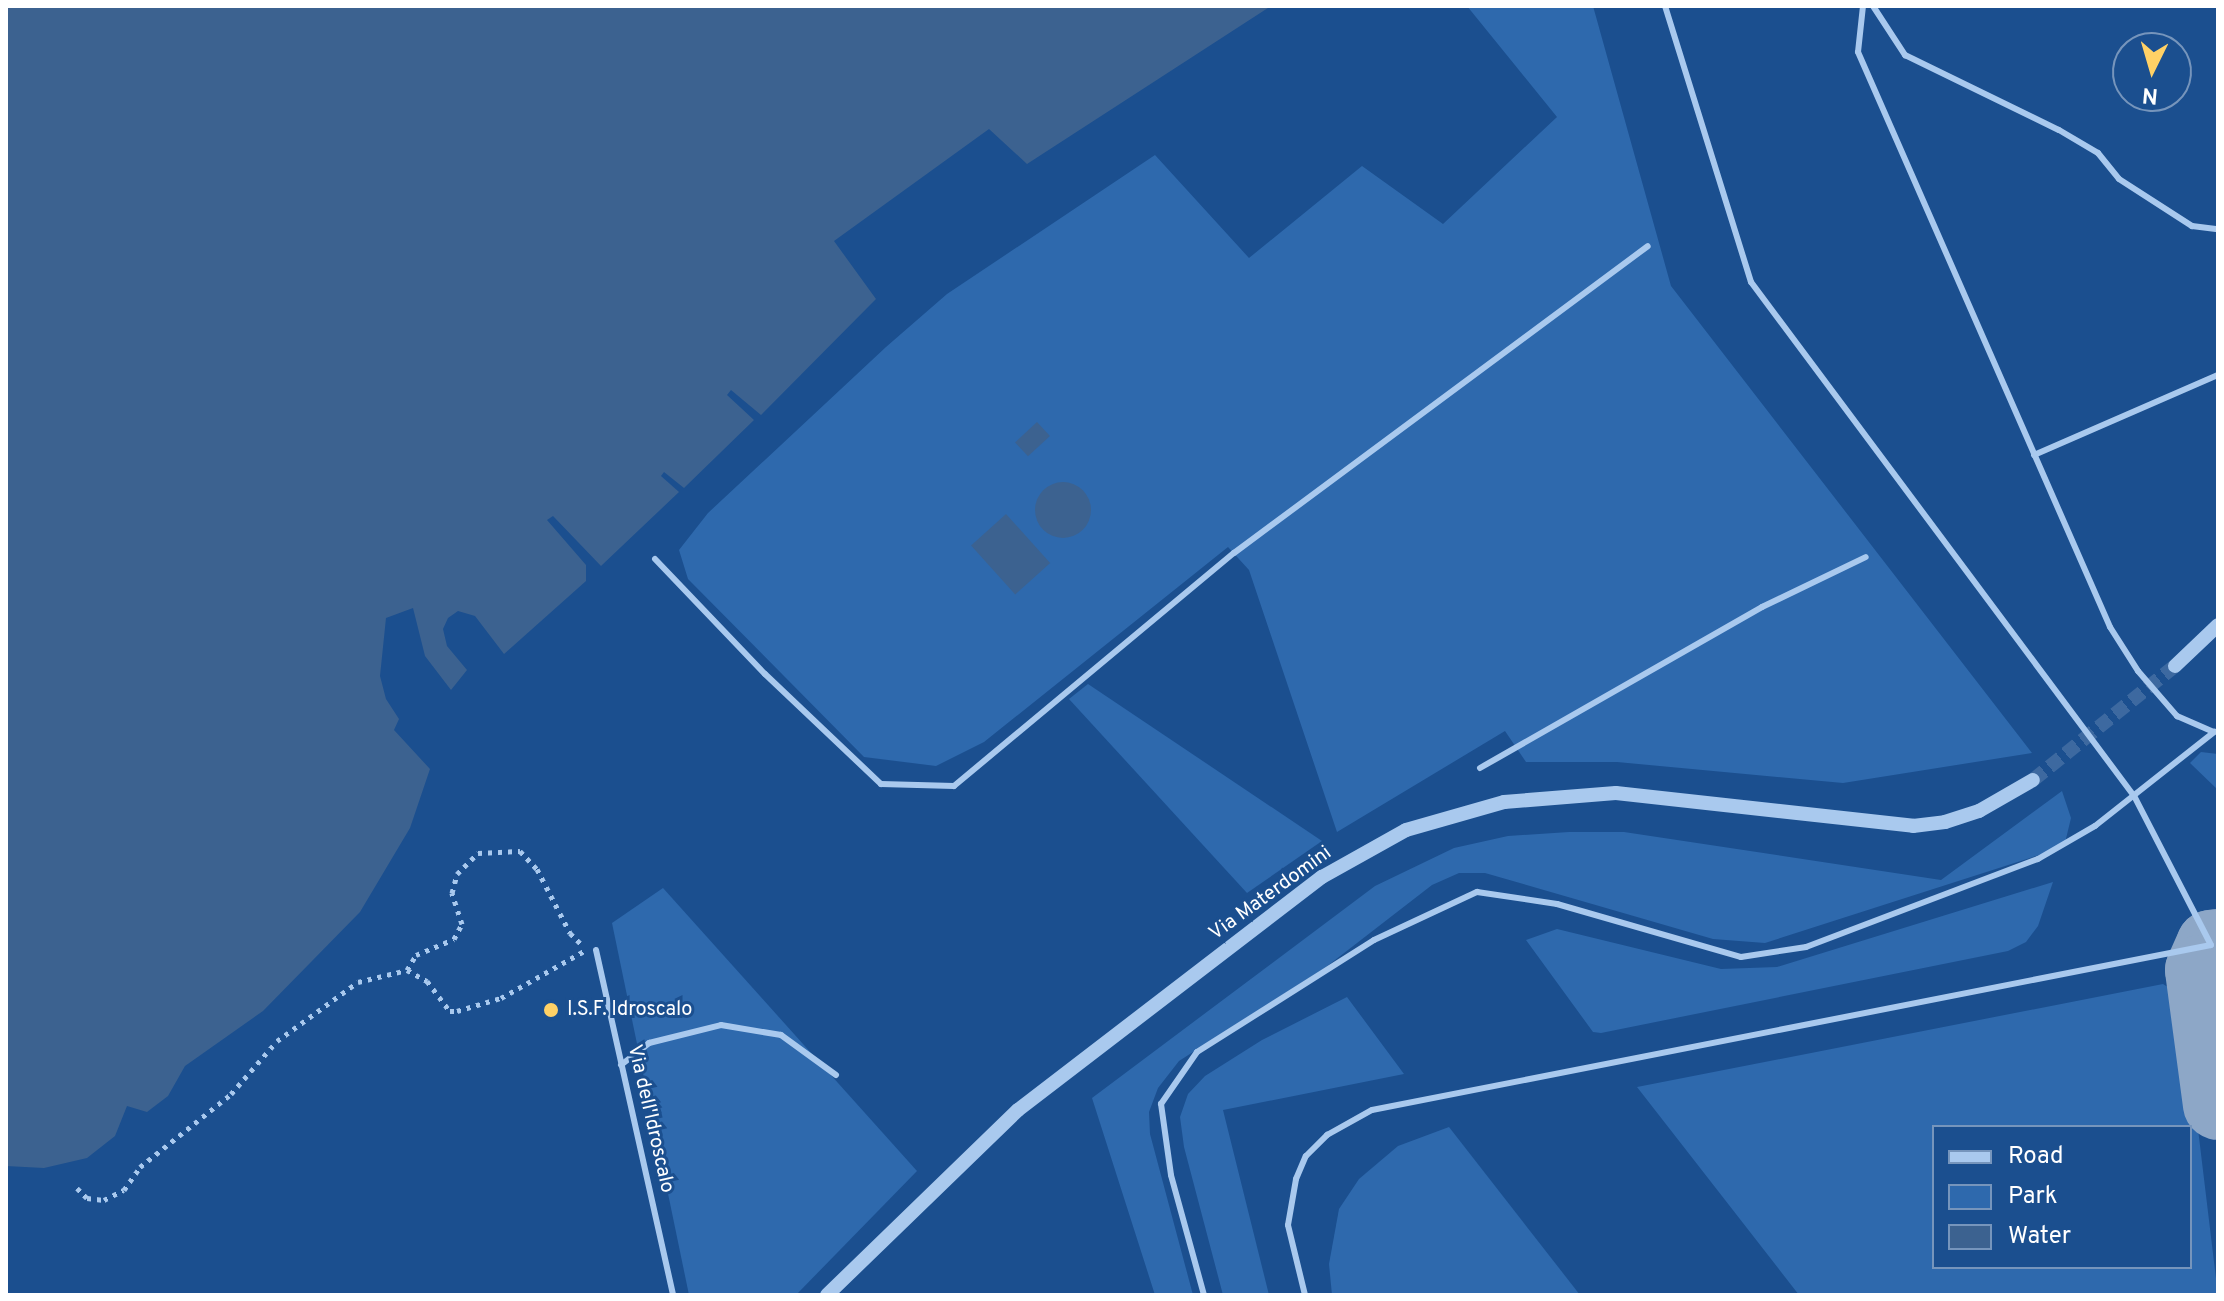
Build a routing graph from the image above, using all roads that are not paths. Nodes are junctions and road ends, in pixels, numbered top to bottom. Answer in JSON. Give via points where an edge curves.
{"nodes":[{"id":1,"x":1665,"y":6,"type":"edge"},
{"id":2,"x":1863,"y":6,"type":"edge"},
{"id":3,"x":1873,"y":6,"type":"edge"},
{"id":4,"x":2218,"y":229,"type":"edge"},
{"id":5,"x":1648,"y":246,"type":"dead end"},
{"id":6,"x":2218,"y":375,"type":"edge"},
{"id":7,"x":2034,"y":455,"type":"junction"},
{"id":8,"x":1866,"y":557,"type":"dead end"},
{"id":9,"x":655,"y":559,"type":"dead end"},
{"id":10,"x":2218,"y":625,"type":"edge"},
{"id":11,"x":2175,"y":666,"type":"tunnel mouth"},
{"id":12,"x":2216,"y":732,"type":"edge"},
{"id":13,"x":1480,"y":768,"type":"dead end"},
{"id":14,"x":2033,"y":780,"type":"tunnel mouth"},
{"id":15,"x":2134,"y":796,"type":"junction"},
{"id":16,"x":596,"y":950,"type":"road end"},
{"id":17,"x":621,"y":1065,"type":"junction"},
{"id":18,"x":836,"y":1075,"type":"dead end"},
{"id":19,"x":673,"y":1295,"type":"edge"},
{"id":20,"x":827,"y":1295,"type":"edge"},
{"id":21,"x":1204,"y":1295,"type":"edge"},
{"id":22,"x":1305,"y":1295,"type":"edge"}],
"edges":[{"from":1,"to":15,"type":"lane","via":[[1751,282]]},
{"from":2,"to":7,"type":"lane","via":[[1858,52]]},
{"from":3,"to":4,"type":"lane","via":[[1905,55],[2098,153],[2119,179],[2192,226]]},
{"from":5,"to":9,"type":"lane","via":[[1234,553],[954,786],[881,784]]},
{"from":6,"to":7,"type":"lane"},
{"from":7,"to":12,"type":"lane","via":[[2110,627],[2131,660],[2177,716]]},
{"from":8,"to":13,"type":"lane","via":[[1762,607]]},
{"from":10,"to":11,"type":"street"},
{"from":12,"to":15,"type":"lane"},
{"from":14,"to":20,"type":"street","name":"Via Materdomini","via":[[1979,811],[1913,826],[1616,793],[1504,802],[1406,830],[1322,877],[1018,1110]]},
{"from":15,"to":21,"type":"lane","via":[[2038,859],[1806,947],[1741,957],[1557,904],[1477,892],[1374,940],[1197,1052],[1161,1104],[1171,1175]]},
{"from":15,"to":22,"type":"lane","via":[[2211,945],[1372,1110],[1327,1135],[1306,1156],[1296,1179],[1288,1225]]},
{"from":16,"to":17,"type":"lane","name":"Via dell'Idroscalo"},
{"from":17,"to":18,"type":"lane","via":[[649,1043],[721,1025],[781,1035]]},
{"from":17,"to":19,"type":"lane","name":"Via dell'Idroscalo"}]}
